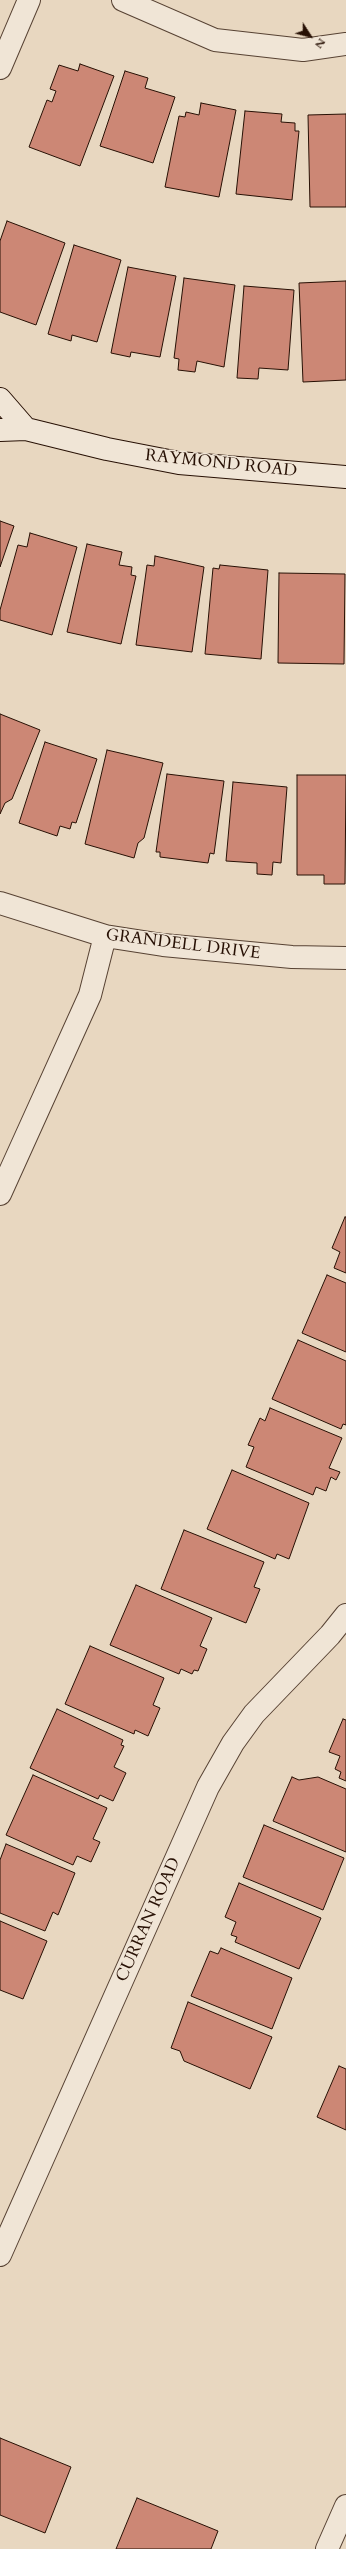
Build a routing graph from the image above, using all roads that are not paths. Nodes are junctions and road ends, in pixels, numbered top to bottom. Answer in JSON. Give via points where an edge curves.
{"nodes":[{"id":1,"x":29,"y":0,"type":"edge"},
{"id":2,"x":123,"y":0,"type":"edge"},
{"id":3,"x":346,"y":44,"type":"edge"},
{"id":4,"x":0,"y":68,"type":"edge"},
{"id":5,"x":0,"y":400,"type":"edge"},
{"id":6,"x":26,"y":429,"type":"junction"},
{"id":7,"x":0,"y":430,"type":"edge"},
{"id":8,"x":346,"y":477,"type":"edge"},
{"id":9,"x":0,"y":904,"type":"edge"},
{"id":10,"x":105,"y":936,"type":"junction"},
{"id":11,"x":346,"y":958,"type":"edge"},
{"id":12,"x":0,"y":1194,"type":"edge"},
{"id":13,"x":346,"y":1615,"type":"edge"},
{"id":14,"x":0,"y":2255,"type":"edge"},
{"id":15,"x":346,"y":2506,"type":"edge"},
{"id":16,"x":327,"y":2549,"type":"edge"}],
"edges":[{"from":1,"to":4,"type":"street"},
{"from":2,"to":3,"type":"street","via":[[214,40],[303,50]]},
{"from":5,"to":6,"type":"street"},
{"from":6,"to":7,"type":"street","name":"RAYMOND ROAD"},
{"from":6,"to":8,"type":"street","name":"RAYMOND ROAD","via":[[179,463]]},
{"from":9,"to":10,"type":"street","name":"GRANDELL DRIVE"},
{"from":10,"to":11,"type":"street","name":"GRANDELL DRIVE","via":[[208,951]]},
{"from":10,"to":12,"type":"street","via":[[90,995]]},
{"from":13,"to":14,"type":"street","name":"CURRAN ROAD","via":[[254,1714],[233,1743],[208,1787]]},
{"from":15,"to":16,"type":"street"}]}
